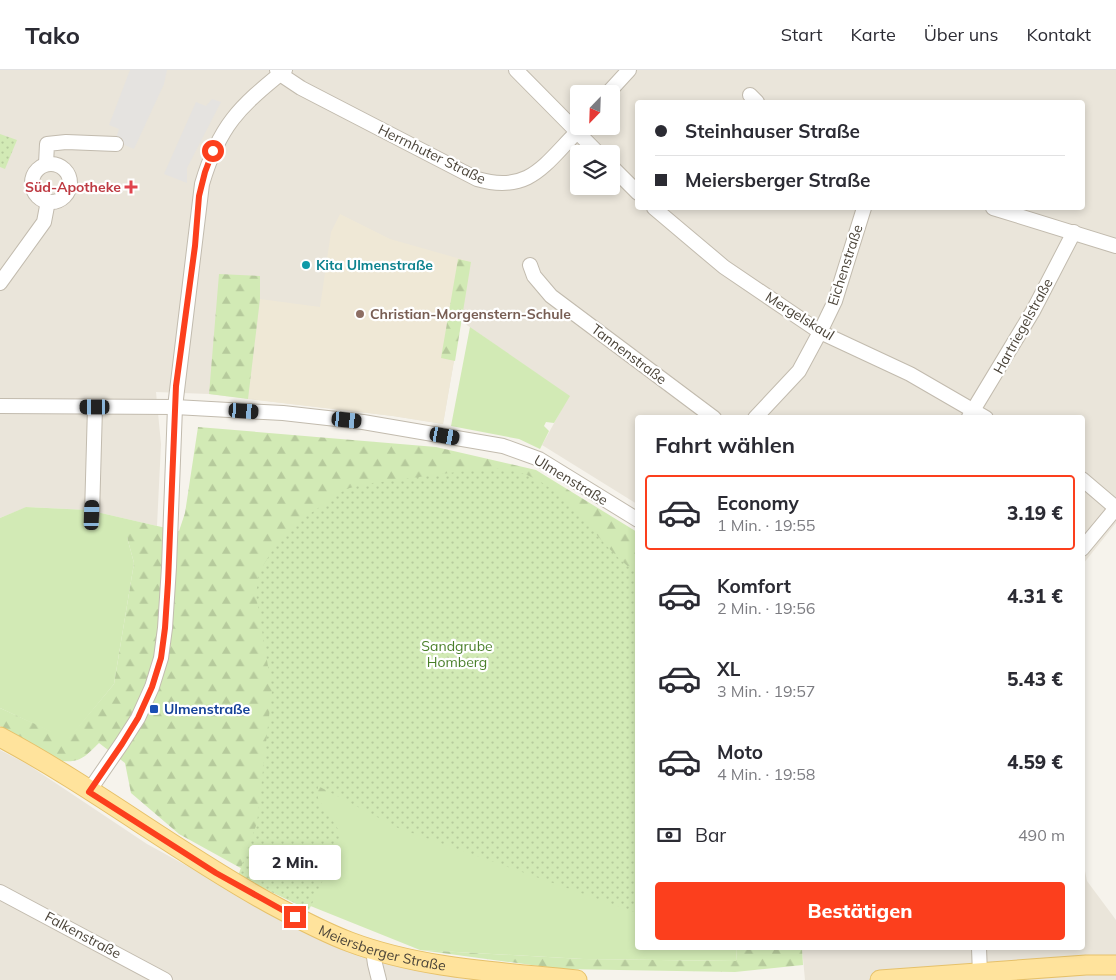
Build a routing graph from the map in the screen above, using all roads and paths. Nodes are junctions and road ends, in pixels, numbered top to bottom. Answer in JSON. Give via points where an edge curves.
{"nodes":[{"id":1,"x":516,"y":70,"type":"edge"},
{"id":2,"x":629,"y":70,"type":"edge"},
{"id":3,"x":280,"y":71,"type":"edge"},
{"id":4,"x":615,"y":85,"type":"edge"},
{"id":5,"x":570,"y":121,"type":"edge"},
{"id":6,"x":570,"y":135,"type":"edge"},
{"id":7,"x":583,"y":135,"type":"edge"},
{"id":8,"x":116,"y":144,"type":"dead end"},
{"id":9,"x":591,"y":145,"type":"edge"},
{"id":10,"x":46,"y":164,"type":"junction"},
{"id":11,"x":620,"y":175,"type":"edge"},
{"id":12,"x":635,"y":190,"type":"edge"},
{"id":13,"x":48,"y":201,"type":"junction"},
{"id":14,"x":656,"y":210,"type":"edge"},
{"id":15,"x":863,"y":210,"type":"edge"},
{"id":16,"x":1000,"y":210,"type":"edge"},
{"id":17,"x":1074,"y":232,"type":"junction"},
{"id":18,"x":1116,"y":246,"type":"edge"},
{"id":19,"x":530,"y":264,"type":"dead end"},
{"id":20,"x":0,"y":283,"type":"edge"},
{"id":21,"x":820,"y":332,"type":"junction"},
{"id":22,"x":0,"y":406,"type":"edge"},
{"id":23,"x":95,"y":407,"type":"junction"},
{"id":24,"x":175,"y":407,"type":"junction"},
{"id":25,"x":710,"y":415,"type":"edge"},
{"id":26,"x":758,"y":415,"type":"edge"},
{"id":27,"x":976,"y":415,"type":"edge"},
{"id":28,"x":1085,"y":482,"type":"edge"},
{"id":29,"x":1116,"y":508,"type":"edge"},
{"id":30,"x":92,"y":515,"type":"dead end"},
{"id":31,"x":635,"y":518,"type":"edge"},
{"id":32,"x":1085,"y":545,"type":"edge"},
{"id":33,"x":0,"y":737,"type":"edge"},
{"id":34,"x":89,"y":792,"type":"junction"},
{"id":35,"x":0,"y":892,"type":"edge"},
{"id":36,"x":374,"y":950,"type":"junction"},
{"id":37,"x":979,"y":950,"type":"edge"},
{"id":38,"x":1116,"y":965,"type":"edge"},
{"id":39,"x":980,"y":974,"type":"junction"},
{"id":40,"x":165,"y":980,"type":"edge"},
{"id":41,"x":379,"y":980,"type":"edge"},
{"id":42,"x":577,"y":980,"type":"edge"},
{"id":43,"x":880,"y":980,"type":"edge"}],
"edges":[{"from":1,"to":5,"type":"street"},
{"from":2,"to":4,"type":"street"},
{"from":3,"to":6,"type":"street","name":"Herrnhuter Straße","via":[[301,88],[490,183],[515,183],[531,177]]},
{"from":3,"to":24,"type":"street","via":[[228,122],[208,161],[199,196]]},
{"from":7,"to":9,"type":"street"},
{"from":8,"to":10,"type":"street","via":[[47,144]]},
{"from":10,"to":13,"type":"street","via":[[34,173],[32,184],[38,196]]},
{"from":10,"to":13,"type":"street","via":[[57,164],[69,178],[68,190],[63,197]]},
{"from":11,"to":12,"type":"street"},
{"from":13,"to":20,"type":"street","via":[[44,222]]},
{"from":14,"to":21,"type":"street","name":"Mergelskaul","via":[[724,267]]},
{"from":15,"to":21,"type":"street","name":"Eichenstraße","via":[[835,301]]},
{"from":16,"to":17,"type":"street"},
{"from":17,"to":18,"type":"street"},
{"from":17,"to":27,"type":"street","name":"Hartriegelstraße"},
{"from":19,"to":25,"type":"street","name":"Tannenstraße","via":[[534,276],[551,296]]},
{"from":21,"to":26,"type":"street","name":"Eichenstraße","via":[[799,371]]},
{"from":21,"to":27,"type":"street","name":"Mergelskaul","via":[[910,374]]},
{"from":22,"to":23,"type":"street","name":"Ulmenstraße"},
{"from":23,"to":24,"type":"street","name":"Ulmenstraße"},
{"from":23,"to":30,"type":"street"},
{"from":24,"to":31,"type":"street","name":"Ulmenstraße","via":[[283,413],[363,422],[502,446],[539,459]]},
{"from":24,"to":34,"type":"street","via":[[169,567],[161,658],[138,718]]},
{"from":28,"to":29,"type":"street"},
{"from":29,"to":32,"type":"street"},
{"from":33,"to":34,"type":"main road","name":"Meiersberger Straße"},
{"from":34,"to":36,"type":"main road","name":"Meiersberger Straße","via":[[245,890],[337,937]]},
{"from":35,"to":40,"type":"street","name":"Falkenstraße"},
{"from":36,"to":41,"type":"street"},
{"from":36,"to":42,"type":"main road","name":"Meiersberger Straße","via":[[434,964]]},
{"from":37,"to":39,"type":"street"},
{"from":38,"to":39,"type":"main road"},
{"from":39,"to":43,"type":"main road"}]}
